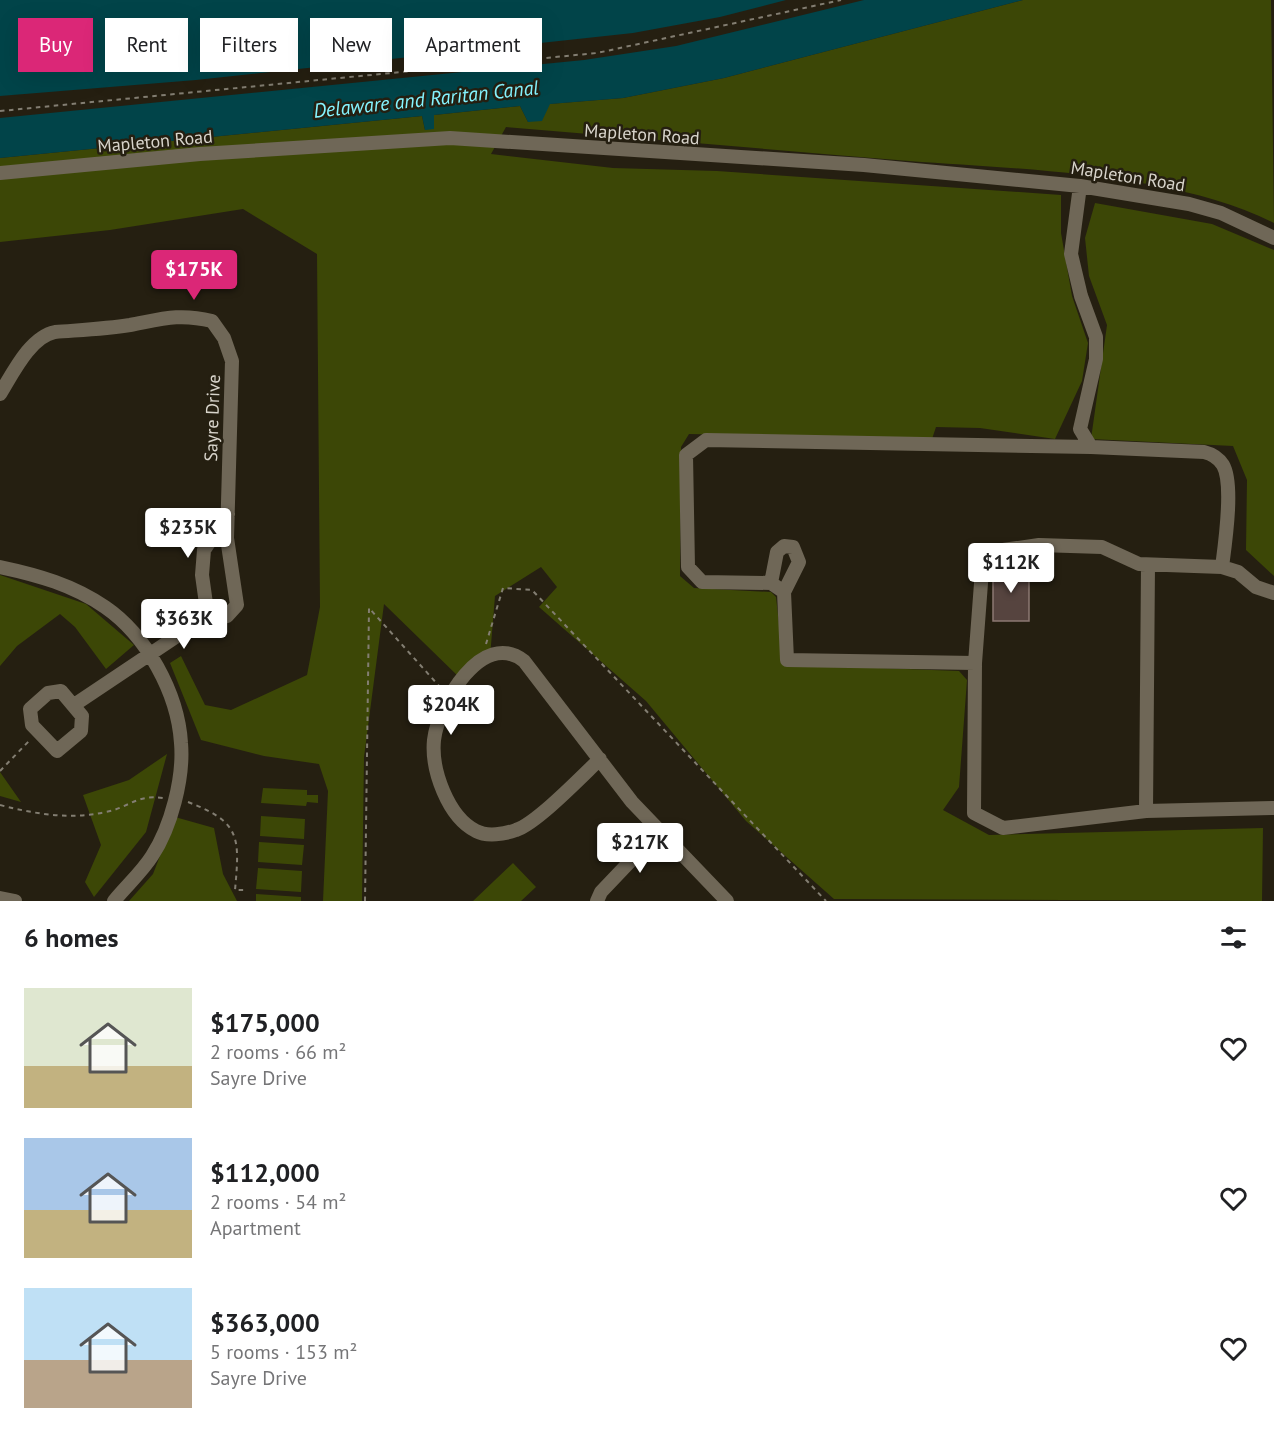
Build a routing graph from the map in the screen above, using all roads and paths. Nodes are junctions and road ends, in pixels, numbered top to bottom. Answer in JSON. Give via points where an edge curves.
{"nodes":[{"id":1,"x":842,"y":0,"type":"edge"},
{"id":2,"x":0,"y":111,"type":"edge"},
{"id":3,"x":0,"y":174,"type":"edge"},
{"id":4,"x":1080,"y":186,"type":"junction"},
{"id":5,"x":1274,"y":238,"type":"edge"},
{"id":6,"x":0,"y":394,"type":"edge"},
{"id":7,"x":1091,"y":447,"type":"junction"},
{"id":8,"x":228,"y":514,"type":"junction"},
{"id":9,"x":1148,"y":565,"type":"junction"},
{"id":10,"x":0,"y":567,"type":"edge"},
{"id":11,"x":1222,"y":567,"type":"junction"},
{"id":12,"x":771,"y":583,"type":"junction"},
{"id":13,"x":784,"y":592,"type":"junction"},
{"id":14,"x":1274,"y":593,"type":"edge"},
{"id":15,"x":208,"y":618,"type":"junction"},
{"id":16,"x":149,"y":655,"type":"junction"},
{"id":17,"x":482,"y":659,"type":"junction"},
{"id":18,"x":975,"y":663,"type":"junction"},
{"id":19,"x":448,"y":697,"type":"junction"},
{"id":20,"x":74,"y":705,"type":"junction"},
{"id":21,"x":35,"y":736,"type":"dead end"},
{"id":22,"x":600,"y":759,"type":"junction"},
{"id":23,"x":0,"y":771,"type":"edge"},
{"id":24,"x":174,"y":798,"type":"junction"},
{"id":25,"x":0,"y":805,"type":"edge"},
{"id":26,"x":1274,"y":807,"type":"edge"},
{"id":27,"x":160,"y":808,"type":"dead end"},
{"id":28,"x":1146,"y":811,"type":"junction"},
{"id":29,"x":659,"y":831,"type":"junction"},
{"id":30,"x":245,"y":890,"type":"dead end"},
{"id":31,"x":0,"y":898,"type":"edge"},
{"id":32,"x":15,"y":901,"type":"edge"},
{"id":33,"x":114,"y":901,"type":"edge"},
{"id":34,"x":365,"y":901,"type":"edge"},
{"id":35,"x":597,"y":901,"type":"edge"},
{"id":36,"x":727,"y":901,"type":"edge"},
{"id":37,"x":826,"y":901,"type":"edge"}],
"edges":[{"from":1,"to":2,"type":"path","via":[[597,53]]},
{"from":3,"to":4,"type":"street","name":"Mapleton Road","via":[[200,154],[450,138],[864,165]]},
{"from":4,"to":5,"type":"street","name":"Mapleton Road","via":[[1189,204],[1221,213]]},
{"from":4,"to":7,"type":"street","via":[[1071,254],[1096,338],[1096,359],[1080,429]]},
{"from":6,"to":8,"type":"street","name":"Sayre Drive","via":[[30,349],[47,334],[129,325],[168,316],[212,321],[224,338],[232,361]]},
{"from":7,"to":11,"type":"street","via":[[1214,455],[1224,466],[1226,487]]},
{"from":7,"to":12,"type":"street","via":[[706,440],[686,455],[688,567],[702,582]]},
{"from":8,"to":15,"type":"street","via":[[204,550],[202,575]]},
{"from":8,"to":15,"type":"street","name":"Sayre Drive","via":[[227,538],[237,605],[226,616]]},
{"from":9,"to":11,"type":"street"},
{"from":9,"to":18,"type":"street","via":[[1102,547],[1039,545],[989,552],[982,570]]},
{"from":9,"to":28,"type":"street"},
{"from":10,"to":16,"type":"street","via":[[33,573],[73,588],[107,609],[136,636]]},
{"from":11,"to":14,"type":"street"},
{"from":12,"to":13,"type":"street"},
{"from":12,"to":13,"type":"street","via":[[777,552],[784,546],[794,548],[799,562]]},
{"from":13,"to":18,"type":"street","via":[[787,660]]},
{"from":15,"to":16,"type":"street","name":"Sayre Drive"},
{"from":16,"to":20,"type":"street","name":"Sayre Drive"},
{"from":16,"to":24,"type":"street","via":[[165,682],[182,743]]},
{"from":17,"to":19,"type":"street"},
{"from":17,"to":22,"type":"street","via":[[500,652],[524,661]]},
{"from":17,"to":37,"type":"path","via":[[503,588],[531,590]]},
{"from":18,"to":28,"type":"street","via":[[974,813],[1003,828]]},
{"from":19,"to":22,"type":"street","via":[[434,742],[438,775],[452,807],[477,832],[493,835],[519,829]]},
{"from":19,"to":34,"type":"path","via":[[369,608]]},
{"from":20,"to":20,"type":"street","via":[[61,692],[48,693],[30,709],[32,725],[54,750],[81,731],[82,716]]},
{"from":21,"to":23,"type":"path"},
{"from":22,"to":29,"type":"street"},
{"from":24,"to":30,"type":"path","via":[[207,809],[230,825],[236,844],[235,890]]},
{"from":24,"to":33,"type":"street","via":[[152,856]]},
{"from":25,"to":27,"type":"path","via":[[40,815],[84,815],[158,797],[163,798]]},
{"from":26,"to":28,"type":"street"},
{"from":29,"to":35,"type":"street"},
{"from":29,"to":36,"type":"street"},
{"from":31,"to":32,"type":"street"}]}
